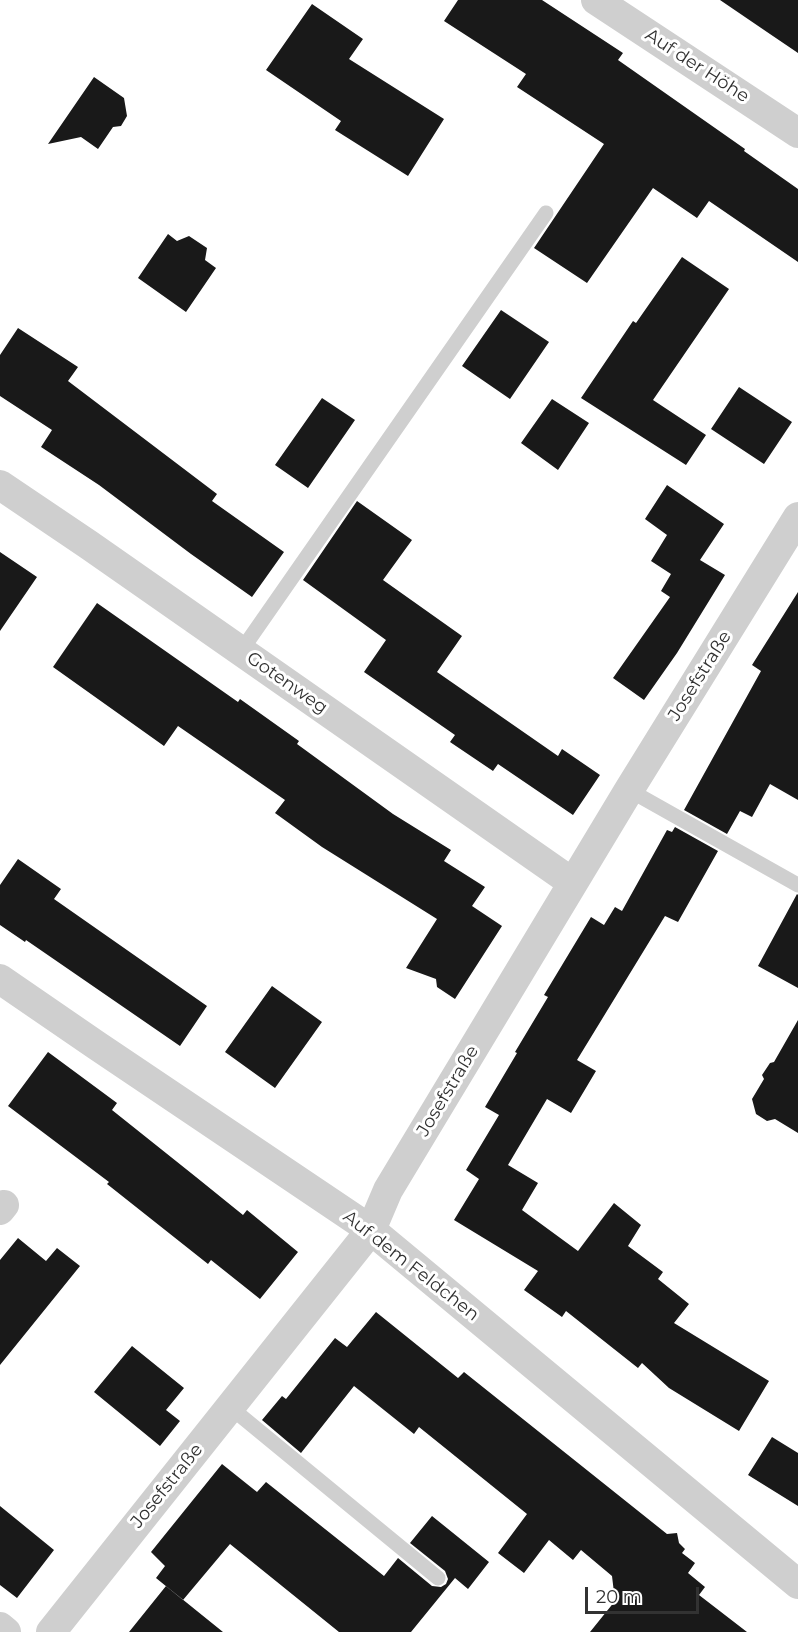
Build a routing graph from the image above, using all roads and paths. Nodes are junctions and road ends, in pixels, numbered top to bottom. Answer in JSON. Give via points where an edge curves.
{"nodes":[{"id":1,"x":596,"y":0,"type":"edge"},
{"id":2,"x":798,"y":133,"type":"edge"},
{"id":3,"x":546,"y":213,"type":"dead end"},
{"id":4,"x":0,"y":485,"type":"edge"},
{"id":5,"x":798,"y":517,"type":"edge"},
{"id":6,"x":241,"y":651,"type":"junction"},
{"id":7,"x":630,"y":790,"type":"junction"},
{"id":8,"x":573,"y":883,"type":"junction"},
{"id":9,"x":798,"y":885,"type":"edge"},
{"id":10,"x":0,"y":979,"type":"edge"},
{"id":11,"x":371,"y":1230,"type":"junction"},
{"id":12,"x":230,"y":1407,"type":"junction"},
{"id":13,"x":438,"y":1578,"type":"dead end"},
{"id":14,"x":798,"y":1584,"type":"edge"},
{"id":15,"x":0,"y":1627,"type":"edge"},
{"id":16,"x":6,"y":1632,"type":"edge"},
{"id":17,"x":51,"y":1632,"type":"edge"}],
"edges":[{"from":1,"to":2,"type":"street","name":"Auf der Höhe"},
{"from":3,"to":6,"type":"lane"},
{"from":4,"to":6,"type":"street","name":"Gotenweg"},
{"from":5,"to":7,"type":"street","name":"Josefstraße"},
{"from":6,"to":8,"type":"street","name":"Gotenweg"},
{"from":7,"to":8,"type":"street","name":"Josefstraße"},
{"from":7,"to":9,"type":"lane"},
{"from":8,"to":11,"type":"street","name":"Josefstraße","via":[[388,1190]]},
{"from":10,"to":11,"type":"street","name":"Auf dem Feldchen"},
{"from":11,"to":12,"type":"street","name":"Josefstraße"},
{"from":11,"to":14,"type":"street","name":"Auf dem Feldchen"},
{"from":12,"to":13,"type":"lane"},
{"from":12,"to":17,"type":"street","name":"Josefstraße"},
{"from":15,"to":16,"type":"street"}]}
